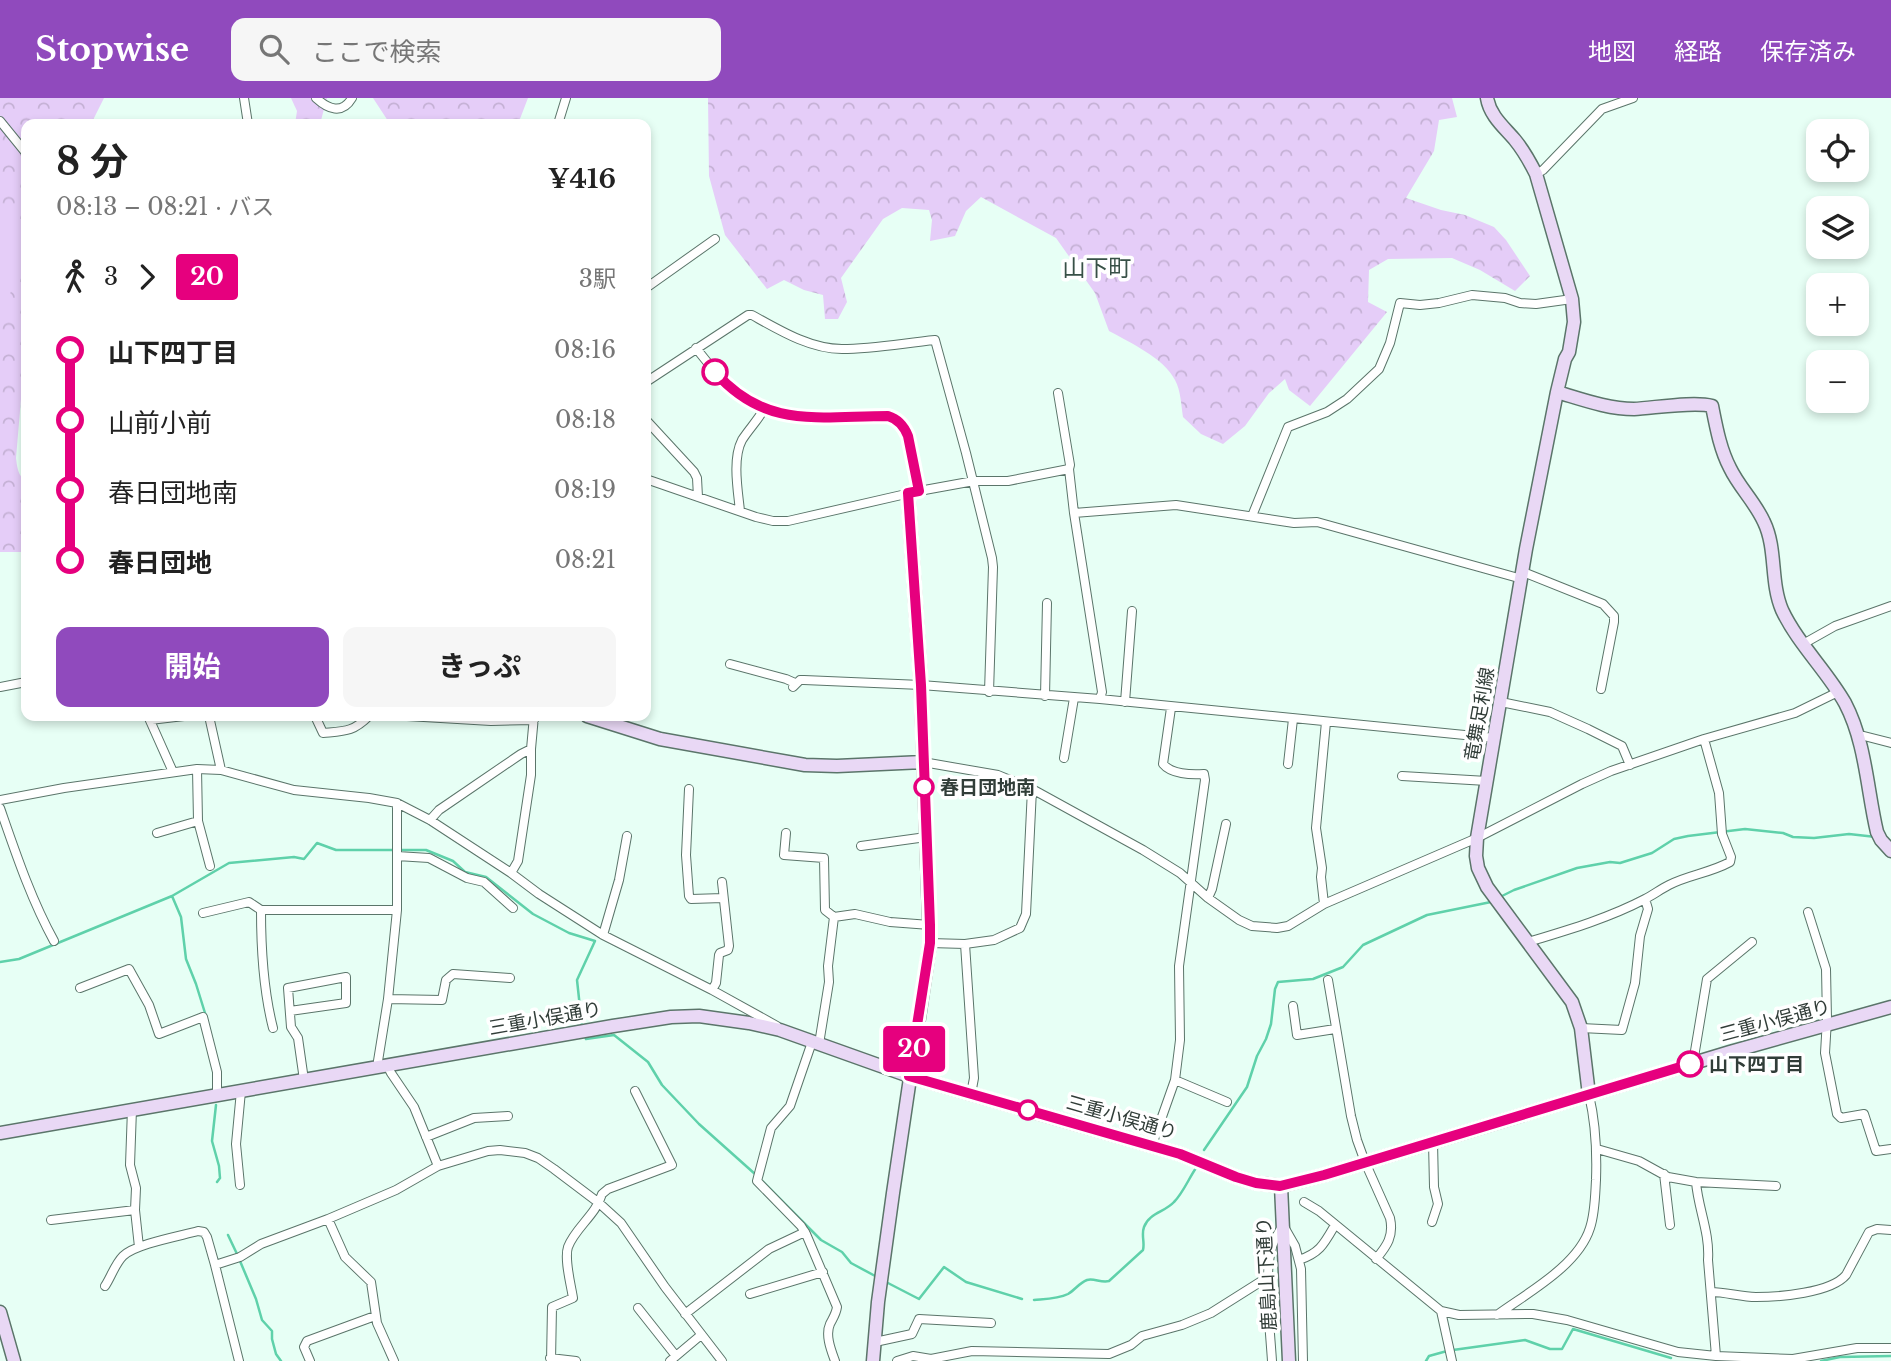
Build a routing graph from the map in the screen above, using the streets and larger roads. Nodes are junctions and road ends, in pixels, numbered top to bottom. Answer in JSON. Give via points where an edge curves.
{"nodes":[{"id":1,"x":244,"y":98,"type":"edge"},
{"id":2,"x":316,"y":98,"type":"edge"},
{"id":3,"x":352,"y":98,"type":"edge"},
{"id":4,"x":566,"y":98,"type":"edge"},
{"id":5,"x":1487,"y":98,"type":"edge"},
{"id":6,"x":1633,"y":98,"type":"edge"},
{"id":7,"x":247,"y":119,"type":"edge"},
{"id":8,"x":560,"y":119,"type":"edge"},
{"id":9,"x":0,"y":121,"type":"edge"},
{"id":10,"x":21,"y":147,"type":"edge"},
{"id":11,"x":1536,"y":174,"type":"junction"},
{"id":12,"x":715,"y":239,"type":"dead end"},
{"id":13,"x":651,"y":285,"type":"edge"},
{"id":14,"x":1572,"y":299,"type":"junction"},
{"id":15,"x":696,"y":348,"type":"junction"},
{"id":16,"x":651,"y":379,"type":"edge"},
{"id":17,"x":1557,"y":392,"type":"junction"},
{"id":18,"x":1058,"y":393,"type":"dead end"},
{"id":19,"x":764,"y":409,"type":"junction"},
{"id":20,"x":651,"y":425,"type":"edge"},
{"id":21,"x":1069,"y":469,"type":"junction"},
{"id":22,"x":651,"y":481,"type":"edge"},
{"id":23,"x":974,"y":481,"type":"junction"},
{"id":24,"x":914,"y":492,"type":"junction"},
{"id":25,"x":698,"y":497,"type":"junction"},
{"id":26,"x":740,"y":511,"type":"junction"},
{"id":27,"x":1074,"y":513,"type":"junction"},
{"id":28,"x":1252,"y":516,"type":"junction"},
{"id":29,"x":1522,"y":576,"type":"junction"},
{"id":30,"x":1047,"y":603,"type":"dead end"},
{"id":31,"x":1891,"y":606,"type":"edge"},
{"id":32,"x":1132,"y":611,"type":"dead end"},
{"id":33,"x":1803,"y":644,"type":"junction"},
{"id":34,"x":730,"y":664,"type":"dead end"},
{"id":35,"x":21,"y":682,"type":"edge"},
{"id":36,"x":921,"y":685,"type":"junction"},
{"id":37,"x":0,"y":687,"type":"edge"},
{"id":38,"x":1601,"y":689,"type":"dead end"},
{"id":39,"x":989,"y":692,"type":"junction"},
{"id":40,"x":1838,"y":692,"type":"junction"},
{"id":41,"x":1045,"y":695,"type":"junction"},
{"id":42,"x":1074,"y":698,"type":"junction"},
{"id":43,"x":1100,"y":699,"type":"junction"},
{"id":44,"x":1125,"y":702,"type":"junction"},
{"id":45,"x":1501,"y":702,"type":"junction"},
{"id":46,"x":1171,"y":708,"type":"junction"},
{"id":47,"x":1293,"y":719,"type":"junction"},
{"id":48,"x":150,"y":721,"type":"edge"},
{"id":49,"x":210,"y":721,"type":"edge"},
{"id":50,"x":317,"y":721,"type":"edge"},
{"id":51,"x":364,"y":721,"type":"edge"},
{"id":52,"x":534,"y":721,"type":"edge"},
{"id":53,"x":603,"y":721,"type":"edge"},
{"id":54,"x":1326,"y":722,"type":"junction"},
{"id":55,"x":1858,"y":737,"type":"junction"},
{"id":56,"x":1494,"y":738,"type":"junction"},
{"id":57,"x":1704,"y":739,"type":"junction"},
{"id":58,"x":1891,"y":743,"type":"edge"},
{"id":59,"x":531,"y":749,"type":"junction"},
{"id":60,"x":1064,"y":758,"type":"dead end"},
{"id":61,"x":923,"y":762,"type":"junction"},
{"id":62,"x":1288,"y":764,"type":"dead end"},
{"id":63,"x":1630,"y":765,"type":"junction"},
{"id":64,"x":197,"y":769,"type":"junction"},
{"id":65,"x":221,"y":770,"type":"junction"},
{"id":66,"x":173,"y":772,"type":"junction"},
{"id":67,"x":1402,"y":776,"type":"dead end"},
{"id":68,"x":1487,"y":781,"type":"junction"},
{"id":69,"x":689,"y":789,"type":"dead end"},
{"id":70,"x":1032,"y":789,"type":"junction"},
{"id":71,"x":0,"y":800,"type":"edge"},
{"id":72,"x":397,"y":803,"type":"junction"},
{"id":73,"x":0,"y":808,"type":"edge"},
{"id":74,"x":430,"y":820,"type":"junction"},
{"id":75,"x":198,"y":821,"type":"junction"},
{"id":76,"x":1226,"y":824,"type":"dead end"},
{"id":77,"x":157,"y":833,"type":"dead end"},
{"id":78,"x":786,"y":833,"type":"dead end"},
{"id":79,"x":627,"y":836,"type":"dead end"},
{"id":80,"x":926,"y":837,"type":"junction"},
{"id":81,"x":1477,"y":838,"type":"junction"},
{"id":82,"x":861,"y":846,"type":"dead end"},
{"id":83,"x":1891,"y":851,"type":"edge"},
{"id":84,"x":397,"y":856,"type":"junction"},
{"id":85,"x":210,"y":866,"type":"dead end"},
{"id":86,"x":511,"y":873,"type":"junction"},
{"id":87,"x":722,"y":882,"type":"dead end"},
{"id":88,"x":1190,"y":883,"type":"junction"},
{"id":89,"x":723,"y":898,"type":"junction"},
{"id":90,"x":1208,"y":898,"type":"junction"},
{"id":91,"x":1645,"y":899,"type":"junction"},
{"id":92,"x":1324,"y":904,"type":"junction"},
{"id":93,"x":513,"y":908,"type":"dead end"},
{"id":94,"x":261,"y":910,"type":"junction"},
{"id":95,"x":397,"y":910,"type":"junction"},
{"id":96,"x":1808,"y":912,"type":"dead end"},
{"id":97,"x":202,"y":913,"type":"dead end"},
{"id":98,"x":834,"y":917,"type":"junction"},
{"id":99,"x":930,"y":925,"type":"junction"},
{"id":100,"x":603,"y":935,"type":"junction"},
{"id":101,"x":54,"y":941,"type":"dead end"},
{"id":102,"x":1528,"y":942,"type":"junction"},
{"id":103,"x":1752,"y":942,"type":"dead end"},
{"id":104,"x":930,"y":943,"type":"junction"},
{"id":105,"x":965,"y":944,"type":"junction"},
{"id":106,"x":510,"y":978,"type":"dead end"},
{"id":107,"x":1328,"y":980,"type":"dead end"},
{"id":108,"x":80,"y":988,"type":"dead end"},
{"id":109,"x":712,"y":990,"type":"junction"},
{"id":110,"x":388,"y":999,"type":"junction"},
{"id":111,"x":1293,"y":1006,"type":"dead end"},
{"id":112,"x":1891,"y":1007,"type":"edge"},
{"id":113,"x":290,"y":1010,"type":"junction"},
{"id":114,"x":1826,"y":1026,"type":"junction"},
{"id":115,"x":273,"y":1028,"type":"dead end"},
{"id":116,"x":1581,"y":1028,"type":"junction"},
{"id":117,"x":1335,"y":1029,"type":"junction"},
{"id":118,"x":780,"y":1030,"type":"junction"},
{"id":119,"x":816,"y":1043,"type":"junction"},
{"id":120,"x":1693,"y":1063,"type":"junction"},
{"id":121,"x":383,"y":1066,"type":"junction"},
{"id":122,"x":909,"y":1076,"type":"junction"},
{"id":123,"x":304,"y":1080,"type":"junction"},
{"id":124,"x":1175,"y":1080,"type":"junction"},
{"id":125,"x":241,"y":1091,"type":"junction"},
{"id":126,"x":635,"y":1091,"type":"dead end"},
{"id":127,"x":971,"y":1094,"type":"junction"},
{"id":128,"x":217,"y":1095,"type":"junction"},
{"id":129,"x":1589,"y":1095,"type":"junction"},
{"id":130,"x":1227,"y":1101,"type":"dead end"},
{"id":131,"x":132,"y":1109,"type":"junction"},
{"id":132,"x":508,"y":1116,"type":"dead end"},
{"id":133,"x":0,"y":1133,"type":"edge"},
{"id":134,"x":426,"y":1137,"type":"junction"},
{"id":135,"x":1433,"y":1142,"type":"junction"},
{"id":136,"x":1152,"y":1145,"type":"junction"},
{"id":137,"x":1597,"y":1149,"type":"junction"},
{"id":138,"x":1891,"y":1149,"type":"edge"},
{"id":139,"x":1365,"y":1162,"type":"junction"},
{"id":140,"x":438,"y":1166,"type":"junction"},
{"id":141,"x":1664,"y":1174,"type":"junction"},
{"id":142,"x":1696,"y":1182,"type":"junction"},
{"id":143,"x":240,"y":1185,"type":"dead end"},
{"id":144,"x":1280,"y":1186,"type":"junction"},
{"id":145,"x":1776,"y":1186,"type":"dead end"},
{"id":146,"x":1304,"y":1202,"type":"dead end"},
{"id":147,"x":599,"y":1203,"type":"junction"},
{"id":148,"x":135,"y":1210,"type":"junction"},
{"id":149,"x":328,"y":1219,"type":"junction"},
{"id":150,"x":51,"y":1220,"type":"dead end"},
{"id":151,"x":1432,"y":1222,"type":"dead end"},
{"id":152,"x":1283,"y":1225,"type":"junction"},
{"id":153,"x":1335,"y":1225,"type":"junction"},
{"id":154,"x":1670,"y":1225,"type":"dead end"},
{"id":155,"x":1891,"y":1230,"type":"edge"},
{"id":156,"x":805,"y":1232,"type":"junction"},
{"id":157,"x":139,"y":1247,"type":"junction"},
{"id":158,"x":1376,"y":1259,"type":"junction"},
{"id":159,"x":1299,"y":1260,"type":"junction"},
{"id":160,"x":215,"y":1265,"type":"junction"},
{"id":161,"x":823,"y":1272,"type":"junction"},
{"id":162,"x":1268,"y":1277,"type":"junction"},
{"id":163,"x":106,"y":1286,"type":"dead end"},
{"id":164,"x":1711,"y":1292,"type":"junction"},
{"id":165,"x":750,"y":1294,"type":"dead end"},
{"id":166,"x":638,"y":1308,"type":"dead end"},
{"id":167,"x":1441,"y":1311,"type":"junction"},
{"id":168,"x":0,"y":1312,"type":"edge"},
{"id":169,"x":685,"y":1314,"type":"junction"},
{"id":170,"x":1497,"y":1315,"type":"junction"},
{"id":171,"x":375,"y":1316,"type":"junction"},
{"id":172,"x":991,"y":1324,"type":"dead end"},
{"id":173,"x":701,"y":1335,"type":"junction"},
{"id":174,"x":875,"y":1342,"type":"junction"},
{"id":175,"x":1891,"y":1348,"type":"edge"},
{"id":176,"x":1716,"y":1356,"type":"junction"},
{"id":177,"x":673,"y":1358,"type":"edge"},
{"id":178,"x":551,"y":1360,"type":"edge"},
{"id":179,"x":14,"y":1361,"type":"edge"},
{"id":180,"x":239,"y":1361,"type":"edge"},
{"id":181,"x":310,"y":1361,"type":"edge"},
{"id":182,"x":394,"y":1361,"type":"edge"},
{"id":183,"x":576,"y":1361,"type":"edge"},
{"id":184,"x":722,"y":1361,"type":"edge"},
{"id":185,"x":835,"y":1361,"type":"edge"},
{"id":186,"x":873,"y":1361,"type":"edge"},
{"id":187,"x":897,"y":1361,"type":"edge"},
{"id":188,"x":1272,"y":1361,"type":"edge"},
{"id":189,"x":1289,"y":1361,"type":"edge"},
{"id":190,"x":1303,"y":1361,"type":"edge"},
{"id":191,"x":1452,"y":1361,"type":"edge"}],
"edges":[{"from":1,"to":7,"type":"street"},
{"from":2,"to":3,"type":"street","via":[[338,109]]},
{"from":4,"to":8,"type":"street"},
{"from":5,"to":11,"type":"street","name":"竜舞足利線","via":[[1492,114]]},
{"from":6,"to":11,"type":"street","via":[[1602,109]]},
{"from":9,"to":10,"type":"street"},
{"from":11,"to":14,"type":"street","name":"竜舞足利線"},
{"from":12,"to":13,"type":"street"},
{"from":14,"to":17,"type":"street","name":"竜舞足利線","via":[[1569,352]]},
{"from":14,"to":28,"type":"street","via":[[1536,304],[1472,295],[1439,303],[1400,303],[1379,369],[1327,412],[1288,427]]},
{"from":15,"to":16,"type":"street"},
{"from":15,"to":19,"type":"street","via":[[736,394]]},
{"from":15,"to":23,"type":"street","via":[[748,315],[792,337],[841,349],[935,340]]},
{"from":17,"to":29,"type":"street","name":"竜舞足利線"},
{"from":17,"to":33,"type":"street","via":[[1630,409],[1712,406],[1728,466],[1765,523],[1782,611]]},
{"from":18,"to":21,"type":"street"},
{"from":19,"to":24,"type":"street","via":[[795,417],[893,418],[908,436]]},
{"from":19,"to":26,"type":"street","via":[[739,449]]},
{"from":20,"to":25,"type":"street","via":[[694,472]]},
{"from":21,"to":23,"type":"street","via":[[1008,481]]},
{"from":21,"to":27,"type":"street"},
{"from":22,"to":25,"type":"street"},
{"from":23,"to":24,"type":"street"},
{"from":23,"to":39,"type":"street","via":[[993,567]]},
{"from":24,"to":26,"type":"street","via":[[788,522]]},
{"from":24,"to":36,"type":"street"},
{"from":25,"to":26,"type":"street"},
{"from":27,"to":28,"type":"street","via":[[1176,505]]},
{"from":27,"to":43,"type":"street"},
{"from":28,"to":29,"type":"street","via":[[1317,522]]},
{"from":29,"to":38,"type":"street","via":[[1603,604],[1614,616]]},
{"from":29,"to":45,"type":"street","name":"竜舞足利線"},
{"from":30,"to":41,"type":"street"},
{"from":31,"to":33,"type":"street","via":[[1835,626]]},
{"from":32,"to":44,"type":"street"},
{"from":33,"to":40,"type":"street"},
{"from":34,"to":36,"type":"street","via":[[794,685],[804,680]]},
{"from":35,"to":37,"type":"street"},
{"from":36,"to":39,"type":"street"},
{"from":36,"to":61,"type":"street"},
{"from":39,"to":41,"type":"street"},
{"from":40,"to":55,"type":"street"},
{"from":40,"to":57,"type":"street","via":[[1795,713]]},
{"from":41,"to":42,"type":"street"},
{"from":42,"to":43,"type":"street"},
{"from":42,"to":60,"type":"street"},
{"from":43,"to":44,"type":"street"},
{"from":44,"to":46,"type":"street"},
{"from":45,"to":56,"type":"street","name":"竜舞足利線"},
{"from":45,"to":63,"type":"street","via":[[1550,712],[1588,729],[1622,746]]},
{"from":46,"to":47,"type":"street"},
{"from":46,"to":88,"type":"street","via":[[1163,764],[1170,771],[1204,774],[1205,780]]},
{"from":47,"to":54,"type":"street"},
{"from":47,"to":62,"type":"street"},
{"from":48,"to":66,"type":"street"},
{"from":49,"to":65,"type":"street"},
{"from":50,"to":51,"type":"street","via":[[323,733],[351,730]]},
{"from":52,"to":59,"type":"street"},
{"from":53,"to":61,"type":"street","via":[[660,739],[805,765]]},
{"from":54,"to":56,"type":"street"},
{"from":54,"to":92,"type":"street","via":[[1316,828]]},
{"from":55,"to":58,"type":"street"},
{"from":55,"to":83,"type":"street","via":[[1877,832]]},
{"from":56,"to":68,"type":"street","name":"竜舞足利線"},
{"from":57,"to":63,"type":"street"},
{"from":57,"to":91,"type":"street","via":[[1719,793],[1730,862]]},
{"from":59,"to":74,"type":"street"},
{"from":59,"to":86,"type":"street","via":[[518,861]]},
{"from":61,"to":70,"type":"street","via":[[998,775]]},
{"from":61,"to":80,"type":"street"},
{"from":63,"to":81,"type":"street","via":[[1582,784]]},
{"from":64,"to":65,"type":"street"},
{"from":64,"to":66,"type":"street"},
{"from":64,"to":75,"type":"street"},
{"from":65,"to":72,"type":"street","via":[[294,790]]},
{"from":66,"to":71,"type":"street"},
{"from":67,"to":68,"type":"street"},
{"from":68,"to":81,"type":"street","name":"竜舞足利線"},
{"from":69,"to":89,"type":"street","via":[[689,896]]},
{"from":70,"to":88,"type":"street","via":[[1143,850]]},
{"from":70,"to":105,"type":"street","via":[[1026,914],[1020,928],[994,940]]},
{"from":72,"to":74,"type":"street"},
{"from":72,"to":84,"type":"street"},
{"from":73,"to":101,"type":"street","via":[[23,876]]},
{"from":74,"to":86,"type":"street"},
{"from":75,"to":77,"type":"street"},
{"from":75,"to":85,"type":"street"},
{"from":76,"to":90,"type":"street"},
{"from":78,"to":98,"type":"street","via":[[784,855],[824,858],[825,910]]},
{"from":79,"to":100,"type":"street"},
{"from":80,"to":82,"type":"street"},
{"from":80,"to":99,"type":"street"},
{"from":81,"to":92,"type":"street"},
{"from":81,"to":102,"type":"street","name":"竜舞足利線","via":[[1482,877]]},
{"from":84,"to":93,"type":"street","via":[[429,858],[484,882]]},
{"from":84,"to":95,"type":"street"},
{"from":86,"to":100,"type":"street"},
{"from":87,"to":89,"type":"street"},
{"from":88,"to":90,"type":"street"},
{"from":88,"to":124,"type":"street","via":[[1179,966],[1180,1040]]},
{"from":89,"to":109,"type":"street","via":[[729,946],[719,955]]},
{"from":90,"to":92,"type":"street","via":[[1239,920],[1264,928],[1288,926]]},
{"from":91,"to":102,"type":"street"},
{"from":91,"to":116,"type":"street","via":[[1648,909],[1622,1030]]},
{"from":94,"to":95,"type":"street"},
{"from":94,"to":97,"type":"street","via":[[249,902]]},
{"from":94,"to":115,"type":"street","via":[[261,952]]},
{"from":95,"to":110,"type":"street"},
{"from":96,"to":114,"type":"street","via":[[1826,970]]},
{"from":98,"to":99,"type":"street","via":[[855,914]]},
{"from":98,"to":119,"type":"street","via":[[829,982]]},
{"from":99,"to":104,"type":"street"},
{"from":100,"to":109,"type":"street"},
{"from":102,"to":116,"type":"street","name":"竜舞足利線","via":[[1572,1002]]},
{"from":103,"to":120,"type":"street","via":[[1707,979]]},
{"from":104,"to":105,"type":"street"},
{"from":104,"to":122,"type":"street"},
{"from":105,"to":127,"type":"street","via":[[974,1078]]},
{"from":106,"to":110,"type":"street","via":[[453,974],[446,980],[442,1000]]},
{"from":107,"to":117,"type":"street"},
{"from":108,"to":128,"type":"street","via":[[129,969],[159,1034],[203,1017]]},
{"from":109,"to":118,"type":"street"},
{"from":110,"to":121,"type":"street","via":[[378,1061]]},
{"from":111,"to":117,"type":"street","via":[[1297,1035]]},
{"from":112,"to":114,"type":"street","name":"三重小俣通り"},
{"from":113,"to":113,"type":"street","via":[[288,988],[346,977],[346,1003]]},
{"from":113,"to":123,"type":"street"},
{"from":114,"to":120,"type":"street","name":"三重小俣通り"},
{"from":114,"to":138,"type":"street","via":[[1825,1053],[1838,1117],[1864,1114],[1874,1149]]},
{"from":116,"to":129,"type":"street","name":"竜舞足利線"},
{"from":117,"to":139,"type":"street","via":[[1351,1116]]},
{"from":118,"to":119,"type":"street","name":"三重小俣通り"},
{"from":118,"to":121,"type":"street","name":"三重小俣通り","via":[[716,1018],[671,1017]]},
{"from":119,"to":122,"type":"street","name":"三重小俣通り"},
{"from":119,"to":156,"type":"street","via":[[790,1106],[771,1128],[757,1181]]},
{"from":120,"to":129,"type":"street","name":"三重小俣通り"},
{"from":121,"to":123,"type":"street","name":"三重小俣通り"},
{"from":121,"to":134,"type":"street","via":[[414,1107]]},
{"from":122,"to":127,"type":"street","name":"三重小俣通り"},
{"from":122,"to":174,"type":"street"},
{"from":123,"to":125,"type":"street","name":"三重小俣通り"},
{"from":124,"to":130,"type":"street"},
{"from":124,"to":136,"type":"street"},
{"from":125,"to":128,"type":"street","name":"三重小俣通り"},
{"from":125,"to":143,"type":"street","via":[[236,1144]]},
{"from":126,"to":147,"type":"street","via":[[672,1165],[608,1189]]},
{"from":127,"to":136,"type":"street","name":"三重小俣通り"},
{"from":128,"to":131,"type":"street","name":"三重小俣通り"},
{"from":129,"to":135,"type":"street","name":"三重小俣通り"},
{"from":129,"to":137,"type":"street"},
{"from":131,"to":133,"type":"street","name":"三重小俣通り"},
{"from":131,"to":148,"type":"street","via":[[130,1165]]},
{"from":132,"to":134,"type":"street","via":[[474,1118]]},
{"from":134,"to":140,"type":"street"},
{"from":135,"to":139,"type":"street","name":"三重小俣通り"},
{"from":135,"to":151,"type":"street","via":[[1438,1205]]},
{"from":136,"to":144,"type":"street","name":"三重小俣通り","via":[[1236,1177]]},
{"from":137,"to":141,"type":"street"},
{"from":137,"to":170,"type":"street","via":[[1594,1213],[1581,1247],[1536,1290]]},
{"from":139,"to":144,"type":"street","name":"三重小俣通り"},
{"from":139,"to":158,"type":"street","via":[[1392,1228],[1391,1239]]},
{"from":140,"to":147,"type":"street","via":[[488,1151],[525,1153]]},
{"from":140,"to":149,"type":"street"},
{"from":141,"to":142,"type":"street"},
{"from":141,"to":154,"type":"street"},
{"from":142,"to":145,"type":"street"},
{"from":142,"to":164,"type":"street","via":[[1709,1247]]},
{"from":144,"to":152,"type":"street","name":"鹿島山下通り"},
{"from":146,"to":153,"type":"street"},
{"from":147,"to":169,"type":"street","via":[[621,1223]]},
{"from":147,"to":178,"type":"street","via":[[569,1245],[572,1298],[552,1307]]},
{"from":148,"to":150,"type":"street"},
{"from":148,"to":157,"type":"street"},
{"from":149,"to":160,"type":"street"},
{"from":149,"to":171,"type":"street","via":[[345,1257],[371,1282]]},
{"from":152,"to":159,"type":"street"},
{"from":152,"to":162,"type":"street","via":[[1271,1250]]},
{"from":152,"to":189,"type":"street","name":"鹿島山下通り"},
{"from":153,"to":158,"type":"street"},
{"from":153,"to":159,"type":"street","via":[[1321,1249]]},
{"from":155,"to":164,"type":"street","via":[[1869,1233],[1846,1275],[1834,1285],[1754,1297]]},
{"from":156,"to":161,"type":"street"},
{"from":156,"to":169,"type":"street","via":[[769,1249]]},
{"from":157,"to":160,"type":"street","via":[[204,1232]]},
{"from":157,"to":163,"type":"street","via":[[123,1256]]},
{"from":158,"to":167,"type":"street"},
{"from":159,"to":190,"type":"street"},
{"from":160,"to":180,"type":"street"},
{"from":161,"to":165,"type":"street"},
{"from":161,"to":185,"type":"street","via":[[837,1307],[828,1328]]},
{"from":162,"to":187,"type":"street","via":[[1211,1313],[1142,1336],[1109,1354],[972,1351]]},
{"from":162,"to":188,"type":"street"},
{"from":164,"to":176,"type":"street"},
{"from":166,"to":177,"type":"street"},
{"from":167,"to":170,"type":"street"},
{"from":167,"to":191,"type":"street"},
{"from":168,"to":179,"type":"street"},
{"from":169,"to":173,"type":"street"},
{"from":170,"to":176,"type":"street","via":[[1533,1314],[1567,1320],[1678,1352]]},
{"from":171,"to":181,"type":"street","via":[[307,1341],[304,1347]]},
{"from":171,"to":182,"type":"street"},
{"from":172,"to":174,"type":"street","via":[[919,1319],[912,1334]]},
{"from":173,"to":177,"type":"street"},
{"from":173,"to":184,"type":"street"},
{"from":174,"to":186,"type":"street"},
{"from":175,"to":176,"type":"street","via":[[1857,1348],[1793,1359]]},
{"from":178,"to":183,"type":"street"}]}
